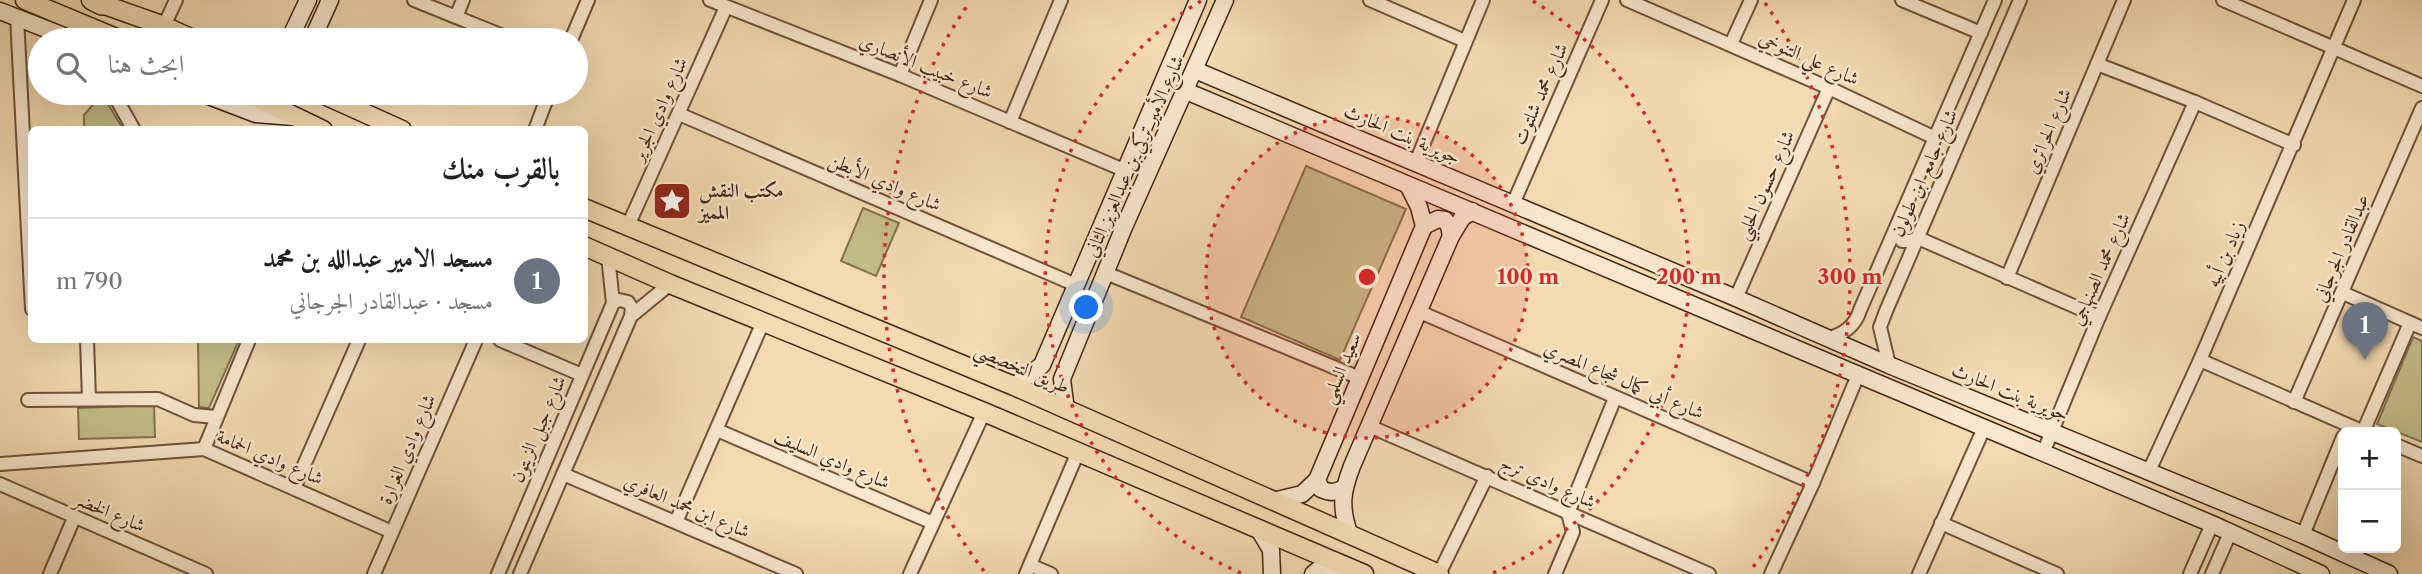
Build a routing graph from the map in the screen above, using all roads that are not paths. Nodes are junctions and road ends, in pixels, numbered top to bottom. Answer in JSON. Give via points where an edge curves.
{"nodes":[{"id":1,"x":26,"y":0,"type":"edge"},
{"id":2,"x":176,"y":0,"type":"edge"},
{"id":3,"x":308,"y":0,"type":"edge"},
{"id":4,"x":330,"y":0,"type":"edge"},
{"id":5,"x":414,"y":0,"type":"edge"},
{"id":6,"x":463,"y":0,"type":"edge"},
{"id":7,"x":588,"y":0,"type":"edge"},
{"id":8,"x":710,"y":0,"type":"edge"},
{"id":9,"x":931,"y":0,"type":"edge"},
{"id":10,"x":1061,"y":0,"type":"edge"},
{"id":11,"x":1198,"y":0,"type":"edge"},
{"id":12,"x":1224,"y":0,"type":"edge"},
{"id":13,"x":1370,"y":0,"type":"edge"},
{"id":14,"x":1483,"y":0,"type":"edge"},
{"id":15,"x":1602,"y":0,"type":"edge"},
{"id":16,"x":1627,"y":0,"type":"edge"},
{"id":17,"x":1751,"y":0,"type":"edge"},
{"id":18,"x":1902,"y":0,"type":"edge"},
{"id":19,"x":1995,"y":0,"type":"edge"},
{"id":20,"x":2020,"y":0,"type":"edge"},
{"id":21,"x":2124,"y":0,"type":"edge"},
{"id":22,"x":2223,"y":0,"type":"edge"},
{"id":23,"x":2354,"y":0,"type":"edge"},
{"id":24,"x":101,"y":1,"type":"edge"},
{"id":25,"x":726,"y":7,"type":"junction"},
{"id":26,"x":0,"y":11,"type":"edge"},
{"id":27,"x":17,"y":17,"type":"junction"},
{"id":28,"x":456,"y":17,"type":"junction"},
{"id":29,"x":164,"y":26,"type":"junction"},
{"id":30,"x":44,"y":28,"type":"edge"},
{"id":31,"x":92,"y":28,"type":"edge"},
{"id":32,"x":168,"y":28,"type":"edge"},
{"id":33,"x":295,"y":28,"type":"edge"},
{"id":34,"x":317,"y":28,"type":"edge"},
{"id":35,"x":483,"y":28,"type":"edge"},
{"id":36,"x":576,"y":28,"type":"edge"},
{"id":37,"x":1981,"y":33,"type":"junction"},
{"id":38,"x":1465,"y":41,"type":"junction"},
{"id":39,"x":1731,"y":44,"type":"junction"},
{"id":40,"x":2332,"y":49,"type":"junction"},
{"id":41,"x":2097,"y":64,"type":"junction"},
{"id":42,"x":1195,"y":70,"type":"junction"},
{"id":43,"x":900,"y":75,"type":"junction"},
{"id":44,"x":1214,"y":78,"type":"junction"},
{"id":45,"x":2422,"y":86,"type":"edge"},
{"id":46,"x":1829,"y":88,"type":"junction"},
{"id":47,"x":1186,"y":91,"type":"junction"},
{"id":48,"x":1208,"y":101,"type":"junction"},
{"id":49,"x":2195,"y":102,"type":"junction"},
{"id":50,"x":120,"y":105,"type":"edge"},
{"id":51,"x":232,"y":105,"type":"edge"},
{"id":52,"x":273,"y":105,"type":"edge"},
{"id":53,"x":347,"y":105,"type":"edge"},
{"id":54,"x":544,"y":105,"type":"edge"},
{"id":55,"x":2422,"y":108,"type":"edge"},
{"id":56,"x":678,"y":114,"type":"junction"},
{"id":57,"x":302,"y":118,"type":"junction"},
{"id":58,"x":1010,"y":122,"type":"junction"},
{"id":59,"x":132,"y":126,"type":"edge"},
{"id":60,"x":316,"y":126,"type":"edge"},
{"id":61,"x":393,"y":126,"type":"edge"},
{"id":62,"x":537,"y":126,"type":"edge"},
{"id":63,"x":1935,"y":138,"type":"junction"},
{"id":64,"x":2294,"y":145,"type":"junction"},
{"id":65,"x":1416,"y":162,"type":"junction"},
{"id":66,"x":27,"y":164,"type":"edge"},
{"id":67,"x":1126,"y":171,"type":"junction"},
{"id":68,"x":1409,"y":187,"type":"junction"},
{"id":69,"x":28,"y":193,"type":"edge"},
{"id":70,"x":1513,"y":204,"type":"junction"},
{"id":71,"x":588,"y":210,"type":"edge"},
{"id":72,"x":1472,"y":211,"type":"junction"},
{"id":73,"x":1105,"y":220,"type":"junction"},
{"id":74,"x":1424,"y":226,"type":"junction"},
{"id":75,"x":627,"y":228,"type":"junction"},
{"id":76,"x":1124,"y":228,"type":"junction"},
{"id":77,"x":1895,"y":230,"type":"junction"},
{"id":78,"x":1451,"y":236,"type":"junction"},
{"id":79,"x":1592,"y":237,"type":"junction"},
{"id":80,"x":1918,"y":238,"type":"junction"},
{"id":81,"x":1615,"y":247,"type":"junction"},
{"id":82,"x":588,"y":248,"type":"edge"},
{"id":83,"x":1093,"y":248,"type":"junction"},
{"id":84,"x":1886,"y":250,"type":"junction"},
{"id":85,"x":1113,"y":254,"type":"junction"},
{"id":86,"x":608,"y":256,"type":"junction"},
{"id":87,"x":1581,"y":258,"type":"junction"},
{"id":88,"x":1907,"y":260,"type":"junction"},
{"id":89,"x":1605,"y":268,"type":"junction"},
{"id":90,"x":1105,"y":273,"type":"junction"},
{"id":91,"x":2007,"y":278,"type":"junction"},
{"id":92,"x":670,"y":284,"type":"junction"},
{"id":93,"x":1076,"y":285,"type":"junction"},
{"id":94,"x":2343,"y":293,"type":"junction"},
{"id":95,"x":1097,"y":295,"type":"junction"},
{"id":96,"x":1736,"y":298,"type":"junction"},
{"id":97,"x":613,"y":303,"type":"junction"},
{"id":98,"x":1419,"y":312,"type":"junction"},
{"id":99,"x":631,"y":316,"type":"junction"},
{"id":100,"x":2099,"y":317,"type":"junction"},
{"id":101,"x":763,"y":322,"type":"junction"},
{"id":102,"x":2416,"y":326,"type":"edge"},
{"id":103,"x":1828,"y":338,"type":"junction"},
{"id":104,"x":87,"y":343,"type":"edge"},
{"id":105,"x":248,"y":343,"type":"edge"},
{"id":106,"x":358,"y":343,"type":"edge"},
{"id":107,"x":475,"y":343,"type":"edge"},
{"id":108,"x":507,"y":343,"type":"edge"},
{"id":109,"x":2200,"y":360,"type":"junction"},
{"id":110,"x":1042,"y":365,"type":"junction"},
{"id":111,"x":1888,"y":365,"type":"junction"},
{"id":112,"x":582,"y":375,"type":"junction"},
{"id":113,"x":1858,"y":375,"type":"junction"},
{"id":114,"x":1360,"y":378,"type":"junction"},
{"id":115,"x":1062,"y":379,"type":"junction"},
{"id":116,"x":1014,"y":386,"type":"junction"},
{"id":117,"x":1615,"y":398,"type":"junction"},
{"id":118,"x":89,"y":399,"type":"junction"},
{"id":119,"x":28,"y":400,"type":"dead end"},
{"id":120,"x":2294,"y":402,"type":"junction"},
{"id":121,"x":1066,"y":410,"type":"junction"},
{"id":122,"x":984,"y":412,"type":"junction"},
{"id":123,"x":216,"y":417,"type":"junction"},
{"id":124,"x":1369,"y":426,"type":"junction"},
{"id":125,"x":2338,"y":427,"type":"edge"},
{"id":126,"x":2366,"y":427,"type":"edge"},
{"id":127,"x":1984,"y":428,"type":"junction"},
{"id":128,"x":717,"y":430,"type":"junction"},
{"id":129,"x":2052,"y":431,"type":"junction"},
{"id":130,"x":2401,"y":447,"type":"edge"},
{"id":131,"x":204,"y":449,"type":"junction"},
{"id":132,"x":2338,"y":451,"type":"edge"},
{"id":133,"x":1078,"y":452,"type":"junction"},
{"id":134,"x":2043,"y":453,"type":"junction"},
{"id":135,"x":2422,"y":456,"type":"edge"},
{"id":136,"x":0,"y":464,"type":"edge"},
{"id":137,"x":2149,"y":471,"type":"junction"},
{"id":138,"x":563,"y":474,"type":"junction"},
{"id":139,"x":1487,"y":476,"type":"junction"},
{"id":140,"x":1317,"y":480,"type":"junction"},
{"id":141,"x":1813,"y":483,"type":"junction"},
{"id":142,"x":0,"y":484,"type":"edge"},
{"id":143,"x":294,"y":488,"type":"junction"},
{"id":144,"x":1343,"y":488,"type":"junction"},
{"id":145,"x":1273,"y":501,"type":"junction"},
{"id":146,"x":1568,"y":513,"type":"junction"},
{"id":147,"x":74,"y":518,"type":"junction"},
{"id":148,"x":676,"y":522,"type":"junction"},
{"id":149,"x":933,"y":523,"type":"junction"},
{"id":150,"x":1941,"y":523,"type":"junction"},
{"id":151,"x":2212,"y":524,"type":"junction"},
{"id":152,"x":1258,"y":528,"type":"junction"},
{"id":153,"x":392,"y":532,"type":"junction"},
{"id":154,"x":1349,"y":533,"type":"junction"},
{"id":155,"x":2230,"y":533,"type":"junction"},
{"id":156,"x":2302,"y":535,"type":"junction"},
{"id":157,"x":2199,"y":554,"type":"junction"},
{"id":158,"x":2218,"y":561,"type":"junction"},
{"id":159,"x":1344,"y":566,"type":"junction"},
{"id":160,"x":767,"y":568,"type":"edge"},
{"id":161,"x":1028,"y":569,"type":"edge"},
{"id":162,"x":2049,"y":572,"type":"edge"},
{"id":163,"x":50,"y":574,"type":"edge"},
{"id":164,"x":206,"y":574,"type":"edge"},
{"id":165,"x":374,"y":574,"type":"edge"},
{"id":166,"x":498,"y":574,"type":"edge"},
{"id":167,"x":520,"y":574,"type":"edge"},
{"id":168,"x":796,"y":574,"type":"edge"},
{"id":169,"x":909,"y":574,"type":"edge"},
{"id":170,"x":1051,"y":574,"type":"edge"},
{"id":171,"x":1272,"y":574,"type":"edge"},
{"id":172,"x":1313,"y":574,"type":"edge"},
{"id":173,"x":1364,"y":574,"type":"edge"},
{"id":174,"x":1439,"y":574,"type":"edge"},
{"id":175,"x":1555,"y":574,"type":"edge"},
{"id":176,"x":1709,"y":574,"type":"edge"},
{"id":177,"x":1771,"y":574,"type":"edge"},
{"id":178,"x":1919,"y":574,"type":"edge"},
{"id":179,"x":2190,"y":574,"type":"edge"},
{"id":180,"x":2212,"y":574,"type":"edge"},
{"id":181,"x":2321,"y":574,"type":"edge"},
{"id":182,"x":2389,"y":574,"type":"edge"}],
"edges":[{"from":1,"to":31,"type":"main road"},
{"from":2,"to":29,"type":"street"},
{"from":3,"to":33,"type":"street"},
{"from":4,"to":34,"type":"street"},
{"from":5,"to":28,"type":"street"},
{"from":6,"to":28,"type":"street"},
{"from":7,"to":36,"type":"street"},
{"from":8,"to":25,"type":"street","name":"شارع خبيب الأنصاري"},
{"from":9,"to":43,"type":"street"},
{"from":10,"to":58,"type":"street"},
{"from":11,"to":67,"type":"street","name":"شارع الأمير تركي بن عبدالعزيز الثاني"},
{"from":12,"to":42,"type":"street","name":"شارع الأمير تركي بن عبدالعزيز الثاني"},
{"from":13,"to":38,"type":"street"},
{"from":14,"to":38,"type":"street"},
{"from":15,"to":70,"type":"street","name":"شارع محمد شلتوت"},
{"from":16,"to":39,"type":"street","name":"شارع علي التنوخي"},
{"from":17,"to":39,"type":"street"},
{"from":18,"to":37,"type":"street"},
{"from":19,"to":37,"type":"street","name":"شارع جامع ابن طولون"},
{"from":20,"to":80,"type":"street","name":"شارع جامع ابن طولون"},
{"from":21,"to":41,"type":"street","name":"شارع الحرائري"},
{"from":22,"to":40,"type":"street"},
{"from":23,"to":40,"type":"street","name":"زياد بن أبيه"},
{"from":24,"to":29,"type":"main road"},
{"from":25,"to":43,"type":"street","name":"شارع خبيب الأنصاري"},
{"from":25,"to":56,"type":"street","name":"شارع وادي الجرير"},
{"from":26,"to":27,"type":"street"},
{"from":27,"to":30,"type":"street"},
{"from":27,"to":66,"type":"street"},
{"from":28,"to":35,"type":"street"},
{"from":29,"to":32,"type":"main road"},
{"from":37,"to":63,"type":"street","name":"شارع جامع ابن طولون"},
{"from":38,"to":65,"type":"street"},
{"from":39,"to":46,"type":"street","name":"شارع علي التنوخي"},
{"from":40,"to":45,"type":"street"},
{"from":40,"to":64,"type":"street","name":"زياد بن أبيه"},
{"from":41,"to":49,"type":"street"},
{"from":41,"to":91,"type":"street","name":"شارع الحرائري"},
{"from":42,"to":44,"type":"street","name":"جويرية بنت الحارث"},
{"from":42,"to":47,"type":"street","name":"شارع الأمير تركي بن عبدالعزيز الثاني"},
{"from":43,"to":58,"type":"street","name":"شارع خبيب الأنصاري"},
{"from":44,"to":48,"type":"street","via":[[1203,87]]},
{"from":44,"to":65,"type":"street","name":"جويرية بنت الحارث"},
{"from":46,"to":63,"type":"street","name":"شارع علي التنوخي"},
{"from":46,"to":96,"type":"street","name":"شارع حسون الحلبي"},
{"from":47,"to":48,"type":"street"},
{"from":47,"to":76,"type":"street","name":"شارع الأمير تركي بن عبدالعزيز الثاني"},
{"from":48,"to":68,"type":"street"},
{"from":49,"to":64,"type":"street"},
{"from":49,"to":100,"type":"street","name":"شارع محمد الصنهاجي"},
{"from":50,"to":59,"type":"street"},
{"from":51,"to":57,"type":"street","via":[[256,114]]},
{"from":52,"to":57,"type":"main road"},
{"from":53,"to":61,"type":"main road"},
{"from":54,"to":62,"type":"street"},
{"from":55,"to":94,"type":"street","name":"عبدالقادر الجرجاني"},
{"from":56,"to":75,"type":"street","name":"شارع وادي الجرير"},
{"from":56,"to":93,"type":"street","name":"شارع وادي الأبطن"},
{"from":57,"to":60,"type":"main road"},
{"from":58,"to":67,"type":"street","name":"شارع خبيب الأنصاري"},
{"from":63,"to":77,"type":"street","name":"شارع جامع ابن طولون"},
{"from":64,"to":109,"type":"street","name":"زياد بن أبيه"},
{"from":65,"to":70,"type":"street","name":"جويرية بنت الحارث"},
{"from":66,"to":69,"type":"street"},
{"from":67,"to":73,"type":"street","name":"شارع الأمير تركي بن عبدالعزيز الثاني"},
{"from":68,"to":72,"type":"street"},
{"from":68,"to":74,"type":"street"},
{"from":70,"to":79,"type":"street","name":"جويرية بنت الحارث"},
{"from":71,"to":75,"type":"main road","name":"طريق التخصصي"},
{"from":72,"to":78,"type":"street"},
{"from":72,"to":87,"type":"street"},
{"from":73,"to":76,"type":"street","via":[[1110,236]]},
{"from":73,"to":83,"type":"street","name":"شارع الأمير تركي بن عبدالعزيز الثاني"},
{"from":74,"to":78,"type":"street","via":[[1445,220]]},
{"from":74,"to":114,"type":"street","name":"سعيد السلمي"},
{"from":75,"to":116,"type":"main road","name":"طريق التخصصي"},
{"from":76,"to":85,"type":"street","name":"شارع الأمير تركي بن عبدالعزيز الثاني"},
{"from":77,"to":80,"type":"street","via":[[1902,241]]},
{"from":77,"to":84,"type":"street","name":"شارع جامع ابن طولون"},
{"from":78,"to":98,"type":"street"},
{"from":79,"to":81,"type":"street","name":"جويرية بنت الحارث"},
{"from":79,"to":87,"type":"street","via":[[1597,245],[1594,251]]},
{"from":80,"to":88,"type":"street","name":"شارع جامع ابن طولون"},
{"from":80,"to":91,"type":"street"},
{"from":81,"to":89,"type":"street","via":[[1601,254]]},
{"from":81,"to":96,"type":"street","name":"جويرية بنت الحارث"},
{"from":82,"to":86,"type":"main road"},
{"from":83,"to":85,"type":"street","via":[[1107,240]]},
{"from":83,"to":93,"type":"street","name":"شارع الأمير تركي بن عبدالعزيز الثاني"},
{"from":84,"to":88,"type":"street","via":[[1899,249]]},
{"from":84,"to":103,"type":"street","name":"شارع جامع ابن طولون","via":[[1857,321]]},
{"from":85,"to":90,"type":"street","name":"شارع الأمير تركي بن عبدالعزيز الثاني"},
{"from":86,"to":92,"type":"main road"},
{"from":86,"to":97,"type":"street","name":"شارع جبل الزيتون"},
{"from":87,"to":89,"type":"street"},
{"from":88,"to":111,"type":"street","name":"شارع جامع ابن طولون","via":[[1880,327]]},
{"from":89,"to":113,"type":"street"},
{"from":90,"to":95,"type":"street","name":"شارع الأمير تركي بن عبدالعزيز الثاني"},
{"from":90,"to":114,"type":"street"},
{"from":91,"to":100,"type":"street"},
{"from":92,"to":99,"type":"street","name":"شارع جبل الزيتون"},
{"from":92,"to":101,"type":"main road"},
{"from":93,"to":95,"type":"street"},
{"from":93,"to":110,"type":"street","name":"شارع الأمير تركي بن عبدالعزيز الثاني"},
{"from":94,"to":102,"type":"street"},
{"from":94,"to":120,"type":"street","name":"عبدالقادر الجرجاني"},
{"from":95,"to":115,"type":"street","name":"شارع الأمير تركي بن عبدالعزيز الثاني"},
{"from":96,"to":103,"type":"street","name":"جويرية بنت الحارث"},
{"from":97,"to":99,"type":"street","via":[[628,302]]},
{"from":97,"to":112,"type":"street","name":"شارع جبل الزيتون"},
{"from":98,"to":117,"type":"street","name":"شارع أبي كمال شجاع المصري"},
{"from":98,"to":124,"type":"street"},
{"from":99,"to":138,"type":"street","name":"شارع جبل الزيتون"},
{"from":100,"to":129,"type":"street","name":"شارع محمد الصنهاجي"},
{"from":101,"to":122,"type":"main road"},
{"from":101,"to":128,"type":"street"},
{"from":102,"to":126,"type":"street"},
{"from":103,"to":111,"type":"street","name":"جويرية بنت الحارث"},
{"from":104,"to":118,"type":"street"},
{"from":105,"to":123,"type":"street"},
{"from":106,"to":143,"type":"street"},
{"from":107,"to":153,"type":"street","name":"شارع وادي الغرارة"},
{"from":108,"to":112,"type":"street"},
{"from":109,"to":120,"type":"street"},
{"from":109,"to":137,"type":"street","name":"زياد بن أبيه"},
{"from":110,"to":115,"type":"street","via":[[1046,373]]},
{"from":110,"to":116,"type":"street"},
{"from":111,"to":129,"type":"street","name":"جويرية بنت الحارث"},
{"from":112,"to":166,"type":"street","name":"شارع جبل الزيتون"},
{"from":113,"to":127,"type":"street"},
{"from":113,"to":141,"type":"street"},
{"from":114,"to":140,"type":"street","name":"سعيد السلمي"},
{"from":115,"to":121,"type":"street","name":"شارع الأمير تركي بن عبدالعزيز الثاني"},
{"from":116,"to":121,"type":"main road","name":"طريق التخصصي"},
{"from":117,"to":141,"type":"street","name":"شارع أبي كمال شجاع المصري"},
{"from":117,"to":146,"type":"street"},
{"from":118,"to":119,"type":"street"},
{"from":118,"to":123,"type":"street","via":[[158,399],[194,415]]},
{"from":120,"to":125,"type":"street"},
{"from":121,"to":145,"type":"main road","name":"طريق التخصصي"},
{"from":122,"to":133,"type":"main road"},
{"from":122,"to":149,"type":"street"},
{"from":123,"to":131,"type":"street"},
{"from":124,"to":139,"type":"street","name":"شارع وادي ترج"},
{"from":124,"to":144,"type":"street"},
{"from":127,"to":134,"type":"street"},
{"from":127,"to":150,"type":"street"},
{"from":128,"to":148,"type":"street"},
{"from":128,"to":149,"type":"street","name":"شارع وادي السليف"},
{"from":129,"to":134,"type":"street","name":"شارع محمد الصنهاجي"},
{"from":129,"to":137,"type":"street","name":"جويرية بنت الحارث"},
{"from":130,"to":135,"type":"street"},
{"from":131,"to":136,"type":"street","name":"شارع وادي الحمامة"},
{"from":131,"to":143,"type":"street","name":"شارع وادي الحمامة"},
{"from":132,"to":156,"type":"street"},
{"from":133,"to":152,"type":"main road"},
{"from":133,"to":161,"type":"street"},
{"from":134,"to":151,"type":"street"},
{"from":137,"to":156,"type":"street","name":"جويرية بنت الحارث"},
{"from":138,"to":148,"type":"street","name":"شارع ابن محمد العافري"},
{"from":138,"to":167,"type":"street","name":"شارع جبل الزيتون"},
{"from":139,"to":146,"type":"street","name":"شارع وادي ترج"},
{"from":139,"to":174,"type":"street"},
{"from":140,"to":144,"type":"street","via":[[1321,489],[1329,492]]},
{"from":140,"to":145,"type":"street","via":[[1302,494]]},
{"from":141,"to":177,"type":"street"},
{"from":142,"to":147,"type":"street","name":"شارع الخضر"},
{"from":143,"to":153,"type":"street","name":"شارع وادي الحمامة"},
{"from":144,"to":154,"type":"street","via":[[1342,513]]},
{"from":145,"to":154,"type":"main road","name":"طريق التخصصي"},
{"from":146,"to":175,"type":"street","via":[[1573,532]]},
{"from":146,"to":176,"type":"street","name":"شارع وادي ترج"},
{"from":147,"to":163,"type":"street"},
{"from":147,"to":164,"type":"street","name":"شارع الخضر"},
{"from":148,"to":160,"type":"street","name":"شارع ابن محمد العافري"},
{"from":149,"to":169,"type":"street"},
{"from":150,"to":162,"type":"street"},
{"from":150,"to":178,"type":"street"},
{"from":151,"to":155,"type":"street"},
{"from":151,"to":157,"type":"street"},
{"from":152,"to":159,"type":"main road"},
{"from":152,"to":171,"type":"street","via":[[1271,550]]},
{"from":153,"to":165,"type":"street","name":"شارع وادي الغرارة"},
{"from":154,"to":174,"type":"main road","name":"طريق التخصصي"},
{"from":155,"to":158,"type":"street"},
{"from":155,"to":181,"type":"street"},
{"from":156,"to":182,"type":"street","name":"جويرية بنت الحارث"},
{"from":157,"to":158,"type":"street","via":[[2204,547],[2214,546]]},
{"from":157,"to":179,"type":"street"},
{"from":158,"to":180,"type":"street"},
{"from":159,"to":172,"type":"street"},
{"from":159,"to":173,"type":"main road"},
{"from":160,"to":168,"type":"street","name":"شارع ابن محمد العافري"},
{"from":161,"to":170,"type":"street"}]}
